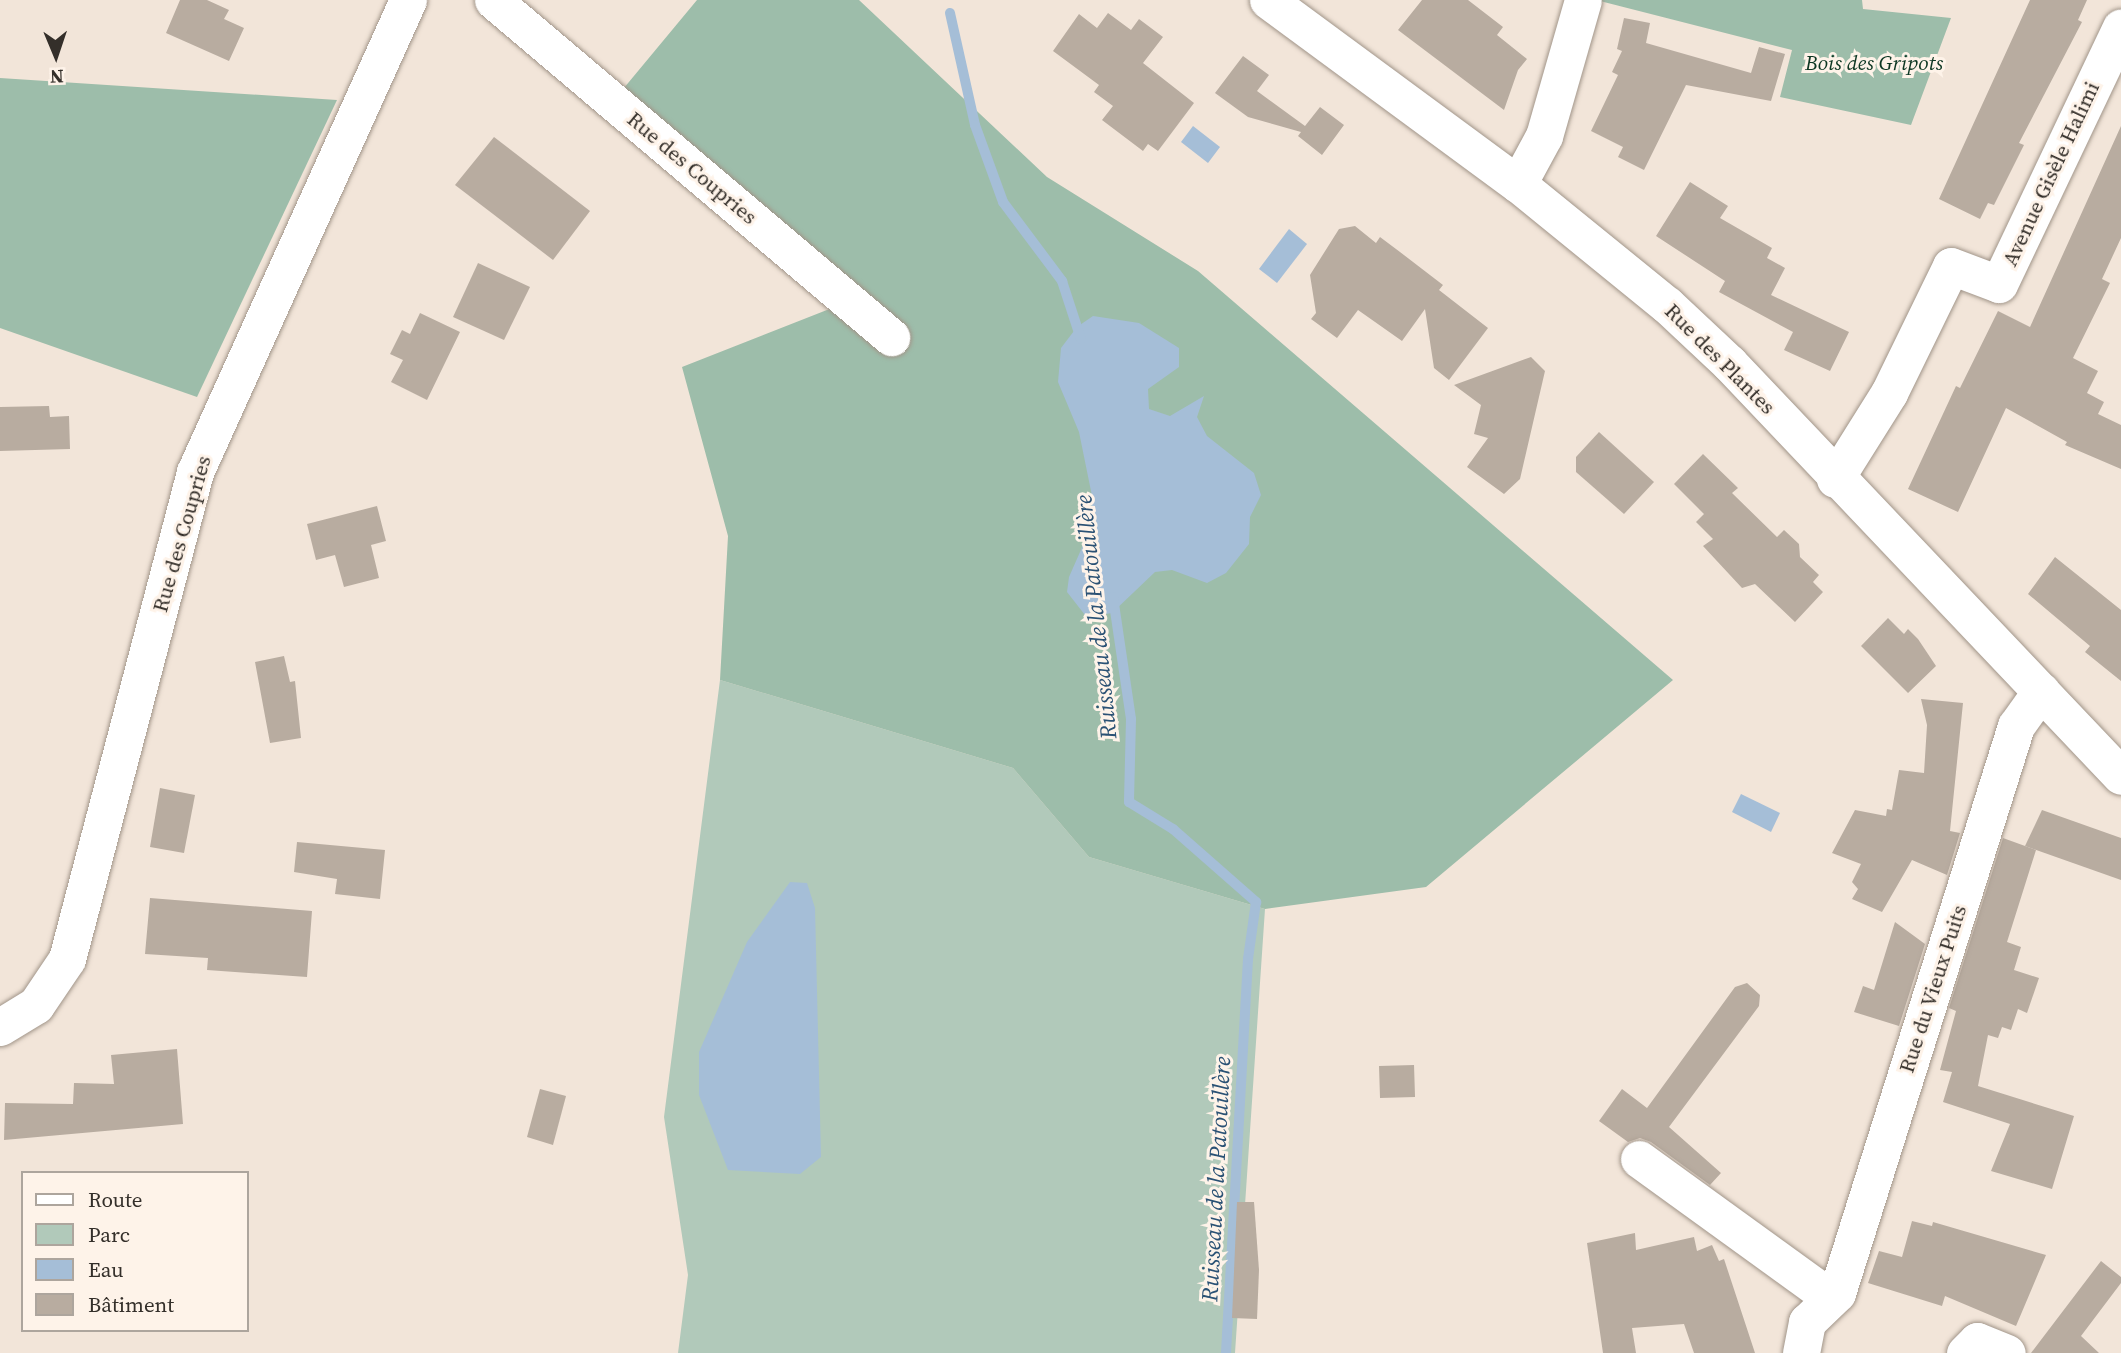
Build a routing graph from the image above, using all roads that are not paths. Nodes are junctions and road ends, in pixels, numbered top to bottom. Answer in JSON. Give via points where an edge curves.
{"nodes":[{"id":1,"x":408,"y":0,"type":"edge"},
{"id":2,"x":493,"y":0,"type":"edge"},
{"id":3,"x":1268,"y":0,"type":"edge"},
{"id":4,"x":1583,"y":0,"type":"edge"},
{"id":5,"x":2121,"y":27,"type":"edge"},
{"id":6,"x":1518,"y":184,"type":"junction"},
{"id":7,"x":891,"y":337,"type":"dead end"},
{"id":8,"x":1835,"y":479,"type":"junction"},
{"id":9,"x":2041,"y":691,"type":"junction"},
{"id":10,"x":2121,"y":776,"type":"edge"},
{"id":11,"x":0,"y":1027,"type":"edge"},
{"id":12,"x":1639,"y":1159,"type":"dead end"},
{"id":13,"x":1825,"y":1289,"type":"junction"},
{"id":14,"x":1801,"y":1353,"type":"edge"}],
"edges":[{"from":1,"to":11,"type":"street","name":"Rue des Coupries","via":[[195,472],[67,959],[36,1005]]},
{"from":2,"to":7,"type":"street","name":"Rue des Coupries"},
{"from":3,"to":6,"type":"street","name":"Rue des Plantes"},
{"from":4,"to":6,"type":"street","via":[[1544,136]]},
{"from":5,"to":8,"type":"street","name":"Avenue Gisèle Halimi","via":[[1999,284],[1951,266],[1889,393]]},
{"from":6,"to":8,"type":"street","name":"Rue des Plantes","via":[[1711,346]]},
{"from":8,"to":9,"type":"street","name":"Rue des Plantes"},
{"from":9,"to":10,"type":"street","name":"Rue des Plantes"},
{"from":9,"to":13,"type":"street","name":"Rue du Vieux Puits","via":[[2016,726]]},
{"from":12,"to":13,"type":"street"},
{"from":13,"to":14,"type":"street","via":[[1807,1322]]}]}
